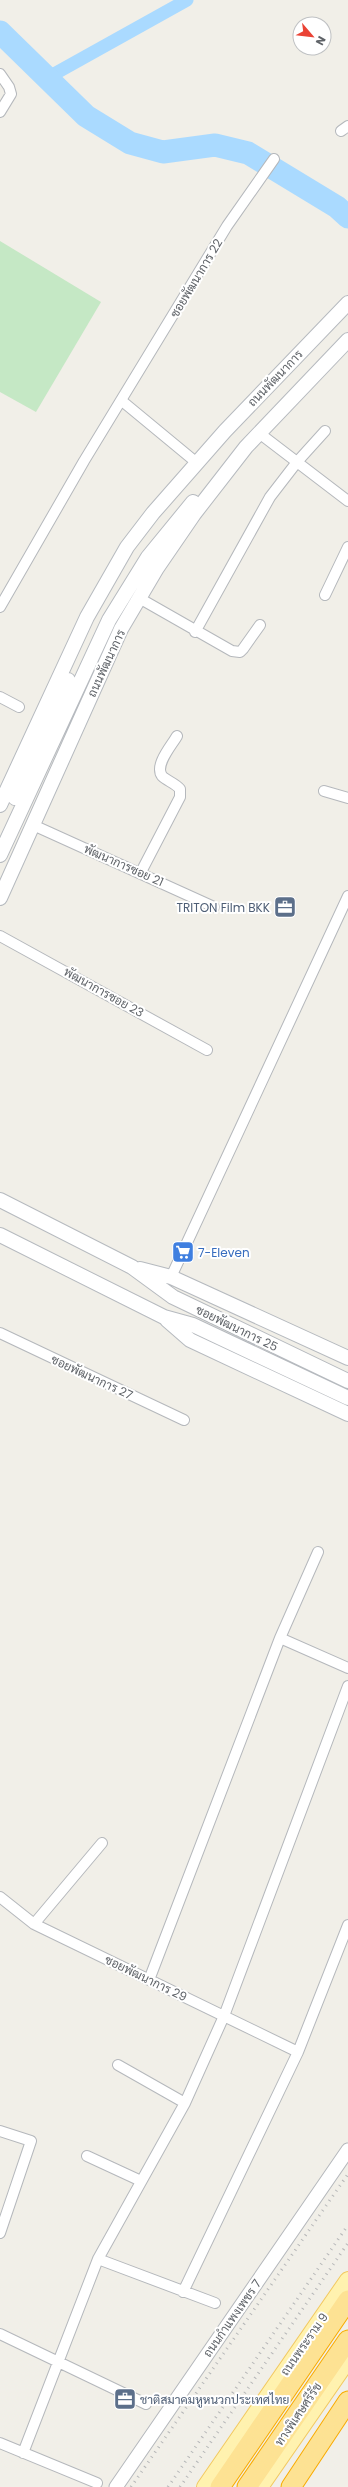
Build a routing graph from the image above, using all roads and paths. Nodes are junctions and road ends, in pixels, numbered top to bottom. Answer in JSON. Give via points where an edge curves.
{"nodes":[{"id":1,"x":0,"y":74,"type":"edge"},
{"id":2,"x":0,"y":112,"type":"edge"},
{"id":3,"x":273,"y":160,"type":"dead end"},
{"id":4,"x":348,"y":304,"type":"edge"},
{"id":5,"x":348,"y":340,"type":"edge"},
{"id":6,"x":122,"y":401,"type":"junction"},
{"id":7,"x":325,"y":431,"type":"dead end"},
{"id":8,"x":259,"y":433,"type":"junction"},
{"id":9,"x":246,"y":447,"type":"junction"},
{"id":10,"x":297,"y":462,"type":"junction"},
{"id":11,"x":192,"y":468,"type":"junction"},
{"id":12,"x":348,"y":502,"type":"edge"},
{"id":13,"x":348,"y":547,"type":"edge"},
{"id":14,"x":325,"y":595,"type":"dead end"},
{"id":15,"x":139,"y":598,"type":"junction"},
{"id":16,"x":0,"y":607,"type":"edge"},
{"id":17,"x":260,"y":625,"type":"dead end"},
{"id":18,"x":195,"y":632,"type":"junction"},
{"id":19,"x":0,"y":697,"type":"edge"},
{"id":20,"x":19,"y":707,"type":"dead end"},
{"id":21,"x":177,"y":736,"type":"dead end"},
{"id":22,"x":324,"y":791,"type":"dead end"},
{"id":23,"x":348,"y":798,"type":"edge"},
{"id":24,"x":0,"y":805,"type":"edge"},
{"id":25,"x":33,"y":825,"type":"junction"},
{"id":26,"x":0,"y":832,"type":"edge"},
{"id":27,"x":0,"y":855,"type":"edge"},
{"id":28,"x":141,"y":872,"type":"junction"},
{"id":29,"x":348,"y":896,"type":"edge"},
{"id":30,"x":0,"y":898,"type":"edge"},
{"id":31,"x":214,"y":907,"type":"dead end"},
{"id":32,"x":0,"y":936,"type":"edge"},
{"id":33,"x":207,"y":1050,"type":"dead end"},
{"id":34,"x":0,"y":1200,"type":"edge"},
{"id":35,"x":0,"y":1235,"type":"edge"},
{"id":36,"x":132,"y":1267,"type":"junction"},
{"id":37,"x":171,"y":1277,"type":"junction"},
{"id":38,"x":164,"y":1317,"type":"junction"},
{"id":39,"x":0,"y":1334,"type":"edge"},
{"id":40,"x":348,"y":1358,"type":"edge"},
{"id":41,"x":348,"y":1381,"type":"edge"},
{"id":42,"x":348,"y":1398,"type":"edge"},
{"id":43,"x":348,"y":1414,"type":"edge"},
{"id":44,"x":184,"y":1420,"type":"dead end"},
{"id":45,"x":318,"y":1552,"type":"dead end"},
{"id":46,"x":280,"y":1638,"type":"junction"},
{"id":47,"x":348,"y":1668,"type":"edge"},
{"id":48,"x":348,"y":1686,"type":"edge"},
{"id":49,"x":102,"y":1843,"type":"dead end"},
{"id":50,"x":0,"y":1897,"type":"edge"},
{"id":51,"x":34,"y":1924,"type":"junction"},
{"id":52,"x":348,"y":1925,"type":"edge"},
{"id":53,"x":149,"y":1980,"type":"junction"},
{"id":54,"x":224,"y":2016,"type":"junction"},
{"id":55,"x":298,"y":2052,"type":"junction"},
{"id":56,"x":118,"y":2065,"type":"dead end"},
{"id":57,"x":185,"y":2103,"type":"junction"},
{"id":58,"x":0,"y":2131,"type":"edge"},
{"id":59,"x":348,"y":2150,"type":"edge"},
{"id":60,"x":87,"y":2156,"type":"dead end"},
{"id":61,"x":141,"y":2181,"type":"junction"},
{"id":62,"x":0,"y":2233,"type":"edge"},
{"id":63,"x":98,"y":2259,"type":"junction"},
{"id":64,"x":348,"y":2280,"type":"edge"},
{"id":65,"x":183,"y":2292,"type":"junction"},
{"id":66,"x":348,"y":2300,"type":"edge"},
{"id":67,"x":215,"y":2303,"type":"dead end"},
{"id":68,"x":0,"y":2334,"type":"edge"},
{"id":69,"x":348,"y":2340,"type":"edge"},
{"id":70,"x":348,"y":2360,"type":"edge"},
{"id":71,"x":58,"y":2362,"type":"junction"},
{"id":72,"x":348,"y":2401,"type":"edge"},
{"id":73,"x":146,"y":2404,"type":"dead end"},
{"id":74,"x":0,"y":2444,"type":"edge"},
{"id":75,"x":22,"y":2453,"type":"junction"},
{"id":76,"x":97,"y":2483,"type":"dead end"},
{"id":77,"x":116,"y":2487,"type":"edge"},
{"id":78,"x":205,"y":2487,"type":"edge"},
{"id":79,"x":220,"y":2487,"type":"edge"},
{"id":80,"x":247,"y":2487,"type":"edge"},
{"id":81,"x":260,"y":2487,"type":"edge"},
{"id":82,"x":291,"y":2487,"type":"edge"}],
"edges":[{"from":1,"to":2,"type":"street","via":[[11,94]]},
{"from":3,"to":6,"type":"street","name":"ซอยพัฒนาการ 22","via":[[227,226]]},
{"from":4,"to":11,"type":"main road","name":"ถนนพัฒนาการ","via":[[284,367]]},
{"from":5,"to":8,"type":"main road","name":"ถนนพัฒนาการ"},
{"from":6,"to":11,"type":"street"},
{"from":6,"to":16,"type":"street","name":"ซอยพัฒนาการ 22","via":[[84,461]]},
{"from":7,"to":10,"type":"street"},
{"from":8,"to":9,"type":"main road","name":"ถนนพัฒนาการ"},
{"from":8,"to":10,"type":"street"},
{"from":9,"to":15,"type":"main road","name":"ถนนพัฒนาการ","via":[[194,514]]},
{"from":9,"to":27,"type":"main road","name":"ถนนพัฒนาการ","via":[[165,536],[122,597],[97,644]]},
{"from":10,"to":12,"type":"street"},
{"from":10,"to":18,"type":"street","via":[[266,503]]},
{"from":11,"to":24,"type":"main road","name":"ถนนพัฒนาการ","via":[[136,535],[100,590]]},
{"from":11,"to":26,"type":"main road","name":"ถนนพัฒนาการ","via":[[134,550],[98,615]]},
{"from":13,"to":14,"type":"street"},
{"from":15,"to":18,"type":"street"},
{"from":15,"to":25,"type":"main road","name":"ถนนพัฒนาการ","via":[[105,663]]},
{"from":17,"to":18,"type":"street","via":[[240,652],[232,651]]},
{"from":19,"to":20,"type":"street"},
{"from":21,"to":28,"type":"street","via":[[160,769],[162,776],[180,789],[180,797]]},
{"from":22,"to":23,"type":"street"},
{"from":25,"to":28,"type":"street","name":"พัฒนาการซอย 21"},
{"from":25,"to":30,"type":"main road","name":"ถนนพัฒนาการ"},
{"from":28,"to":31,"type":"street","name":"พัฒนาการซอย 21"},
{"from":29,"to":37,"type":"street"},
{"from":32,"to":33,"type":"street","name":"พัฒนาการซอย 23"},
{"from":34,"to":36,"type":"main road","name":"ซอยพัฒนาการ 25"},
{"from":35,"to":38,"type":"main road","name":"ซอยพัฒนาการ 25"},
{"from":36,"to":37,"type":"main road","name":"ซอยพัฒนาการ 25"},
{"from":36,"to":41,"type":"main road","name":"ซอยพัฒนาการ 25","via":[[173,1297]]},
{"from":37,"to":40,"type":"main road","name":"ซอยพัฒนาการ 25"},
{"from":38,"to":42,"type":"main road","name":"ซอยพัฒนาการ 25","via":[[193,1325]]},
{"from":38,"to":43,"type":"main road","name":"ซอยพัฒนาการ 25","via":[[190,1340]]},
{"from":39,"to":44,"type":"street","name":"ซอยพัฒนาการ 27"},
{"from":45,"to":46,"type":"street"},
{"from":46,"to":47,"type":"street"},
{"from":46,"to":53,"type":"street"},
{"from":48,"to":54,"type":"street"},
{"from":49,"to":51,"type":"street"},
{"from":50,"to":51,"type":"street","name":"ซอยพัฒนาการ 29"},
{"from":51,"to":53,"type":"street","name":"ซอยพัฒนาการ 29"},
{"from":52,"to":55,"type":"street"},
{"from":53,"to":54,"type":"street","name":"ซอยพัฒนาการ 29"},
{"from":54,"to":55,"type":"street","name":"ซอยพัฒนาการ 29"},
{"from":54,"to":57,"type":"street"},
{"from":55,"to":65,"type":"street"},
{"from":56,"to":57,"type":"street"},
{"from":57,"to":61,"type":"street"},
{"from":58,"to":62,"type":"street","via":[[31,2141]]},
{"from":59,"to":77,"type":"street","name":"ถนนกำแพงเพชร 7"},
{"from":60,"to":61,"type":"street"},
{"from":61,"to":63,"type":"street"},
{"from":63,"to":65,"type":"street"},
{"from":63,"to":71,"type":"street"},
{"from":64,"to":78,"type":"main road","name":"ถนนพระราม 9"},
{"from":65,"to":67,"type":"street"},
{"from":66,"to":79,"type":"highway","name":"ทางพิเศษศรีรัช"},
{"from":68,"to":71,"type":"street"},
{"from":69,"to":80,"type":"highway","name":"ทางพิเศษศรีรัช"},
{"from":70,"to":81,"type":"main road"},
{"from":71,"to":73,"type":"street"},
{"from":71,"to":75,"type":"street"},
{"from":72,"to":82,"type":"highway"},
{"from":74,"to":75,"type":"street"},
{"from":75,"to":76,"type":"street"}]}
